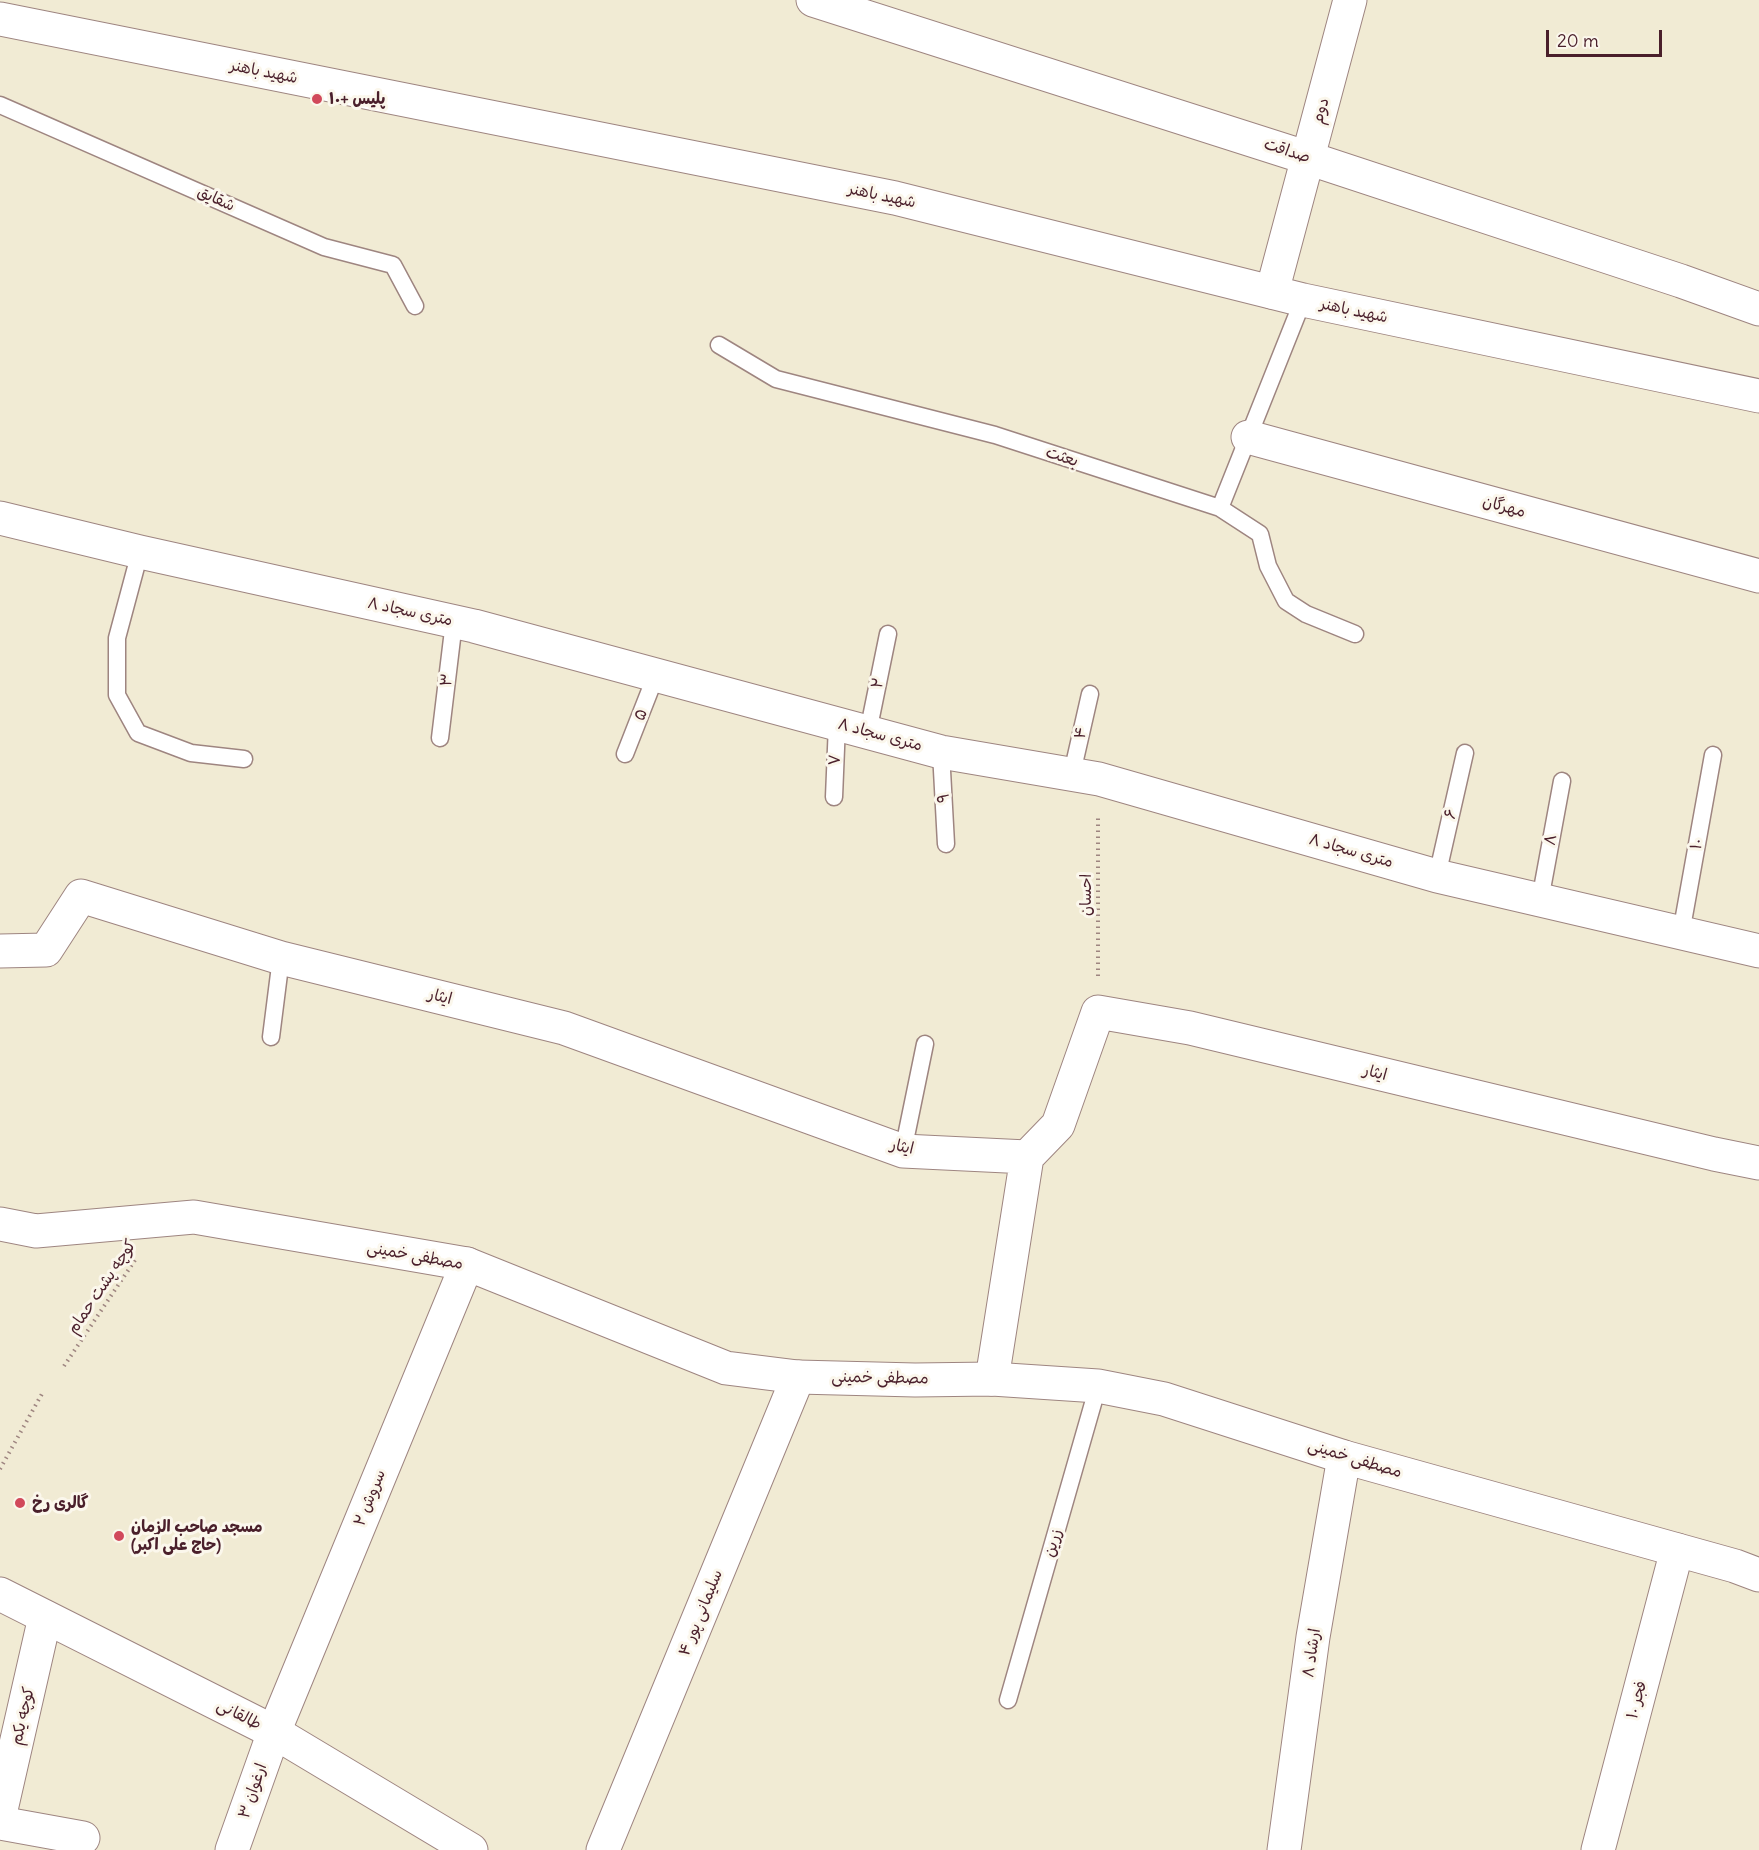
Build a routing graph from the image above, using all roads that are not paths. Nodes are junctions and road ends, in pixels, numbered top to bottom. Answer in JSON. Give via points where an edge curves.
{"nodes":[{"id":1,"x":813,"y":0,"type":"edge"},
{"id":2,"x":1350,"y":0,"type":"edge"},
{"id":3,"x":0,"y":19,"type":"edge"},
{"id":4,"x":0,"y":105,"type":"edge"},
{"id":5,"x":1308,"y":158,"type":"junction"},
{"id":6,"x":1287,"y":296,"type":"junction"},
{"id":7,"x":415,"y":306,"type":"dead end"},
{"id":8,"x":1759,"y":309,"type":"edge"},
{"id":9,"x":719,"y":345,"type":"dead end"},
{"id":10,"x":1759,"y":396,"type":"edge"},
{"id":11,"x":1248,"y":437,"type":"junction"},
{"id":12,"x":1220,"y":508,"type":"junction"},
{"id":13,"x":0,"y":518,"type":"edge"},
{"id":14,"x":140,"y":552,"type":"junction"},
{"id":15,"x":1759,"y":576,"type":"edge"},
{"id":16,"x":454,"y":622,"type":"junction"},
{"id":17,"x":888,"y":634,"type":"dead end"},
{"id":18,"x":1355,"y":634,"type":"dead end"},
{"id":19,"x":656,"y":675,"type":"junction"},
{"id":20,"x":1090,"y":694,"type":"dead end"},
{"id":21,"x":837,"y":724,"type":"junction"},
{"id":22,"x":868,"y":732,"type":"junction"},
{"id":23,"x":440,"y":738,"type":"dead end"},
{"id":24,"x":941,"y":752,"type":"junction"},
{"id":25,"x":1465,"y":753,"type":"dead end"},
{"id":26,"x":625,"y":754,"type":"dead end"},
{"id":27,"x":1713,"y":755,"type":"dead end"},
{"id":28,"x":244,"y":759,"type":"dead end"},
{"id":29,"x":1085,"y":776,"type":"junction"},
{"id":30,"x":1562,"y":781,"type":"dead end"},
{"id":31,"x":834,"y":797,"type":"dead end"},
{"id":32,"x":946,"y":844,"type":"dead end"},
{"id":33,"x":1437,"y":876,"type":"junction"},
{"id":34,"x":1540,"y":900,"type":"junction"},
{"id":35,"x":1681,"y":933,"type":"junction"},
{"id":36,"x":0,"y":951,"type":"edge"},
{"id":37,"x":1759,"y":951,"type":"edge"},
{"id":38,"x":281,"y":958,"type":"junction"},
{"id":39,"x":271,"y":1037,"type":"dead end"},
{"id":40,"x":925,"y":1044,"type":"dead end"},
{"id":41,"x":903,"y":1151,"type":"junction"},
{"id":42,"x":1028,"y":1157,"type":"junction"},
{"id":43,"x":1759,"y":1163,"type":"edge"},
{"id":44,"x":0,"y":1224,"type":"edge"},
{"id":45,"x":466,"y":1264,"type":"junction"},
{"id":46,"x":798,"y":1377,"type":"junction"},
{"id":47,"x":992,"y":1378,"type":"junction"},
{"id":48,"x":1098,"y":1386,"type":"junction"},
{"id":49,"x":1344,"y":1457,"type":"junction"},
{"id":50,"x":1677,"y":1550,"type":"junction"},
{"id":51,"x":1759,"y":1575,"type":"edge"},
{"id":52,"x":0,"y":1594,"type":"edge"},
{"id":53,"x":45,"y":1617,"type":"junction"},
{"id":54,"x":1008,"y":1700,"type":"dead end"},
{"id":55,"x":274,"y":1732,"type":"junction"},
{"id":56,"x":0,"y":1814,"type":"edge"},
{"id":57,"x":0,"y":1823,"type":"edge"},
{"id":58,"x":82,"y":1838,"type":"dead end"},
{"id":59,"x":232,"y":1850,"type":"edge"},
{"id":60,"x":471,"y":1850,"type":"edge"},
{"id":61,"x":603,"y":1850,"type":"edge"},
{"id":62,"x":1284,"y":1850,"type":"edge"},
{"id":63,"x":1598,"y":1850,"type":"edge"}],
"edges":[{"from":1,"to":5,"type":"street","name":"صداقت"},
{"from":2,"to":5,"type":"street","name":"دوم"},
{"from":3,"to":6,"type":"street","name":"شهید باهنر","via":[[895,198]]},
{"from":4,"to":7,"type":"lane","name":"شقایق","via":[[324,247],[393,265]]},
{"from":5,"to":6,"type":"street","name":"دوم"},
{"from":5,"to":8,"type":"street","name":"صداقت"},
{"from":6,"to":10,"type":"street","name":"شهید باهنر"},
{"from":6,"to":11,"type":"lane"},
{"from":9,"to":12,"type":"lane","name":"بعثت","via":[[776,379],[995,435]]},
{"from":11,"to":12,"type":"lane"},
{"from":11,"to":15,"type":"street","name":"مهرگان"},
{"from":12,"to":18,"type":"lane","name":"بعثت","via":[[1260,534],[1268,566],[1286,601],[1306,614]]},
{"from":13,"to":14,"type":"street","name":"۸ متری سجاد"},
{"from":14,"to":16,"type":"street","name":"۸ متری سجاد"},
{"from":14,"to":28,"type":"lane","via":[[117,638],[117,695],[138,732],[191,753]]},
{"from":16,"to":19,"type":"street","name":"۸ متری سجاد"},
{"from":16,"to":23,"type":"lane","name":"۳"},
{"from":17,"to":22,"type":"lane","name":"۲"},
{"from":19,"to":21,"type":"street","name":"۸ متری سجاد"},
{"from":19,"to":26,"type":"lane","name":"۵"},
{"from":20,"to":29,"type":"lane","name":"۴"},
{"from":21,"to":22,"type":"street","name":"۸ متری سجاد"},
{"from":21,"to":31,"type":"lane","name":"۷"},
{"from":22,"to":24,"type":"street","name":"۸ متری سجاد"},
{"from":24,"to":29,"type":"street","name":"۸ متری سجاد"},
{"from":24,"to":32,"type":"lane","name":"۹"},
{"from":25,"to":33,"type":"lane","name":"۶"},
{"from":27,"to":35,"type":"lane","name":"۱۰"},
{"from":29,"to":33,"type":"street","name":"۸ متری سجاد"},
{"from":30,"to":34,"type":"lane","name":"۸"},
{"from":33,"to":34,"type":"street","name":"۸ متری سجاد"},
{"from":34,"to":35,"type":"street","name":"۸ متری سجاد"},
{"from":35,"to":37,"type":"street","name":"۸ متری سجاد"},
{"from":36,"to":38,"type":"street","name":"ایثار","via":[[46,950],[81,896]]},
{"from":38,"to":39,"type":"lane"},
{"from":38,"to":41,"type":"street","name":"ایثار","via":[[564,1028]]},
{"from":40,"to":41,"type":"lane"},
{"from":41,"to":42,"type":"street","name":"ایثار"},
{"from":42,"to":43,"type":"street","name":"ایثار","via":[[1058,1125],[1098,1011],[1190,1028]]},
{"from":42,"to":47,"type":"street"},
{"from":44,"to":45,"type":"street","name":"مصطفی خمینی","via":[[36,1231],[194,1217]]},
{"from":45,"to":46,"type":"street","name":"مصطفی خمینی","via":[[726,1368]]},
{"from":45,"to":55,"type":"street","name":"سروش ۲"},
{"from":46,"to":47,"type":"street","name":"مصطفی خمینی"},
{"from":46,"to":61,"type":"street","name":"سلیمانی پور ۴"},
{"from":47,"to":48,"type":"street","name":"مصطفی خمینی"},
{"from":48,"to":49,"type":"street","name":"مصطفی خمینی","via":[[1164,1399]]},
{"from":48,"to":54,"type":"lane","name":"زرین"},
{"from":49,"to":50,"type":"street","name":"مصطفی خمینی"},
{"from":49,"to":62,"type":"street","name":"ارشاد ۸","via":[[1313,1637]]},
{"from":50,"to":51,"type":"street","name":"مصطفی خمینی"},
{"from":50,"to":63,"type":"street","name":"فجر ۱۰"},
{"from":52,"to":53,"type":"street","name":"طالقانی"},
{"from":53,"to":55,"type":"street","name":"طالقانی"},
{"from":53,"to":56,"type":"street","name":"کوچه یکم"},
{"from":55,"to":59,"type":"street","name":"ارغوان ۳"},
{"from":55,"to":60,"type":"street","name":"طالقانی"},
{"from":57,"to":58,"type":"street"}]}
